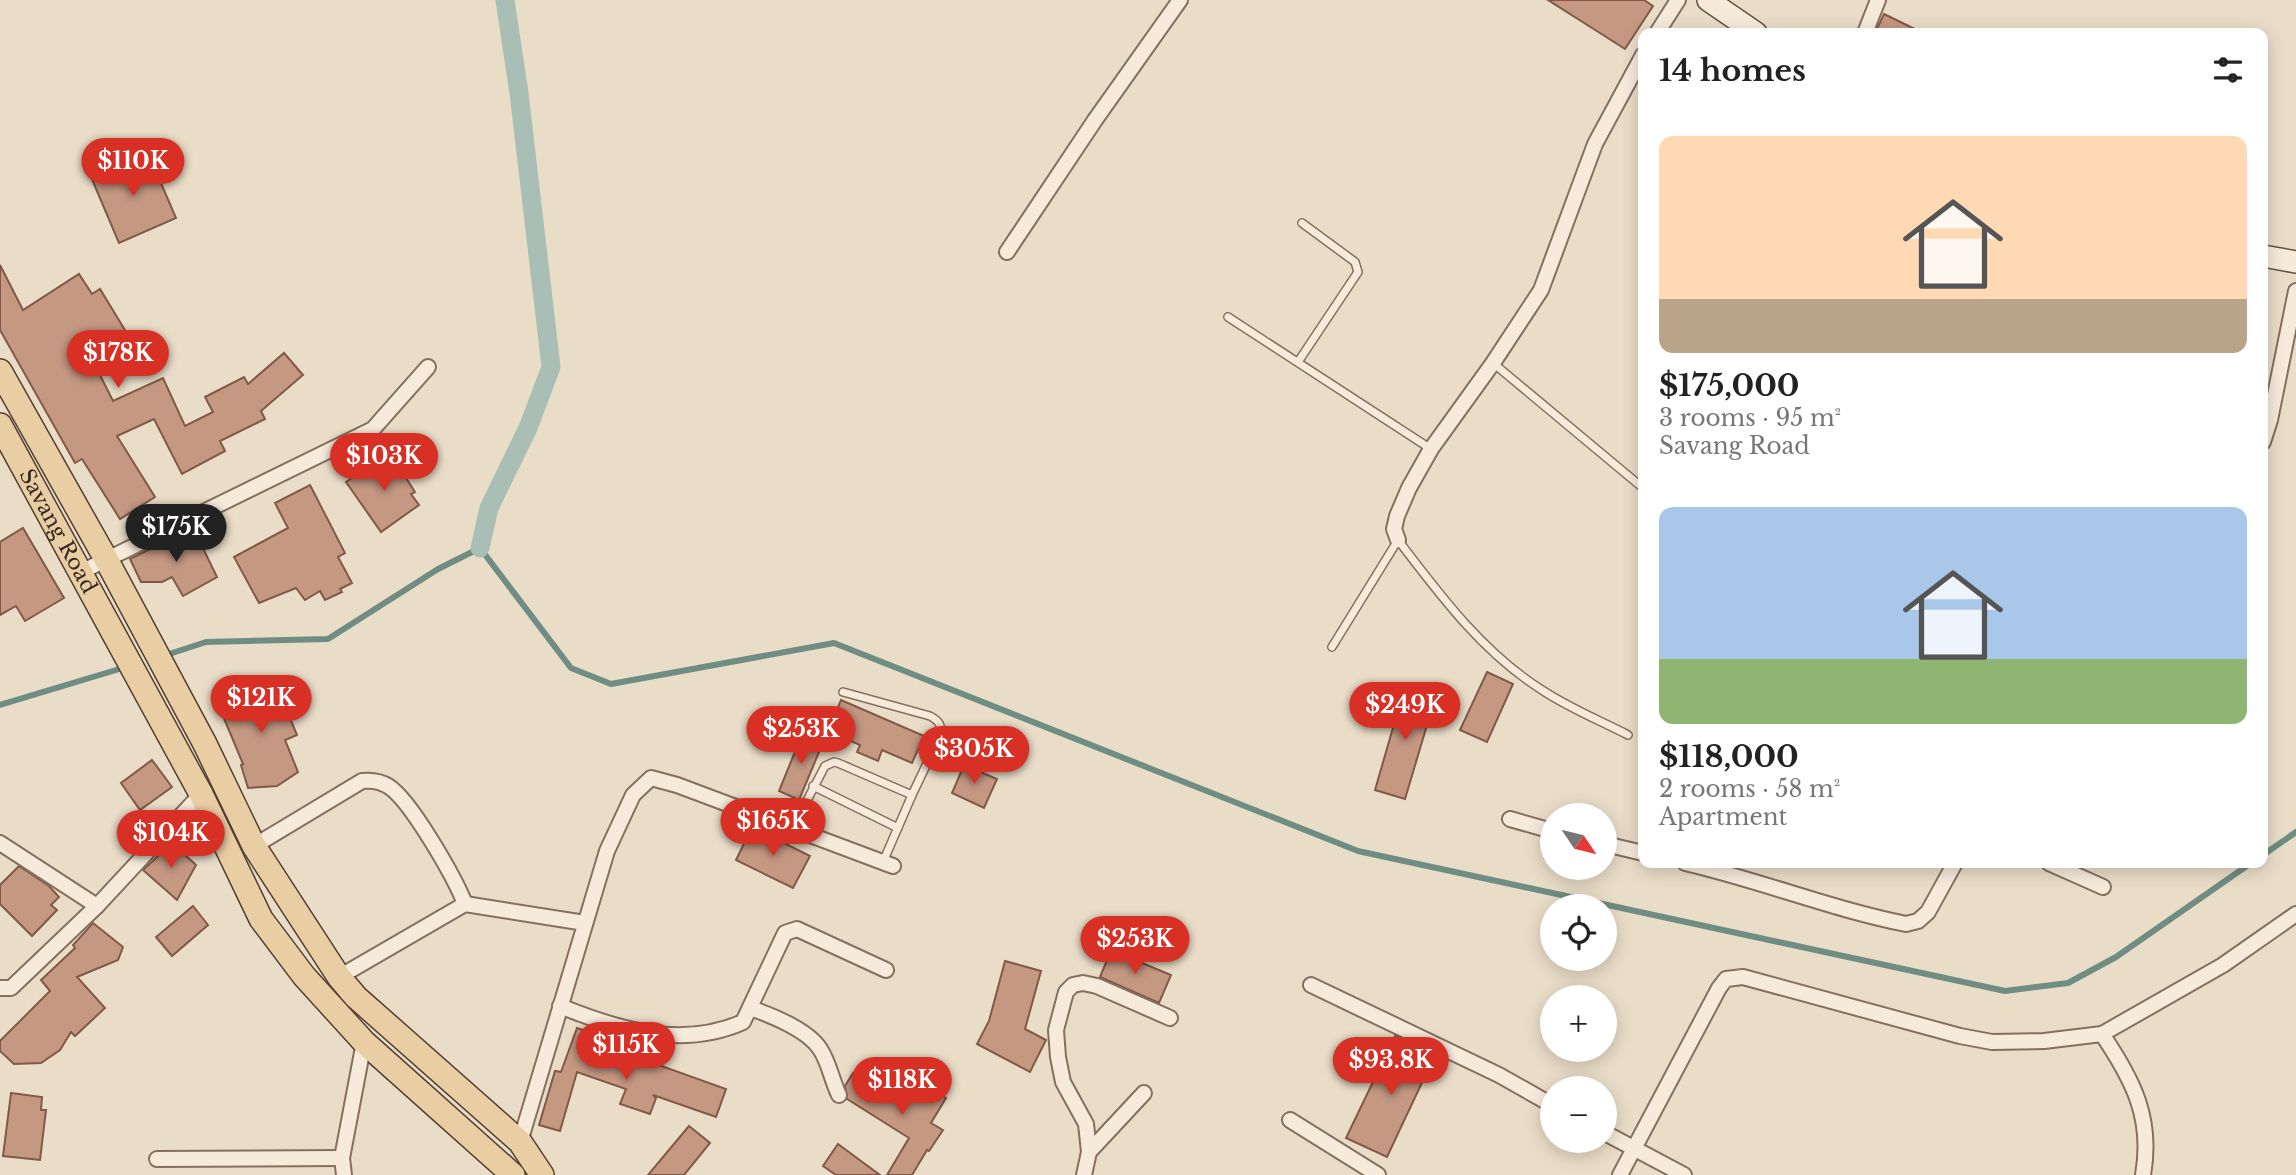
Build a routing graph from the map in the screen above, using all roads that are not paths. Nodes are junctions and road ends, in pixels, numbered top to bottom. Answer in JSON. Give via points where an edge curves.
{"nodes":[{"id":1,"x":1180,"y":0,"type":"edge"},
{"id":2,"x":1678,"y":0,"type":"edge"},
{"id":3,"x":1708,"y":0,"type":"edge"},
{"id":4,"x":1878,"y":0,"type":"edge"},
{"id":5,"x":1660,"y":28,"type":"edge"},
{"id":6,"x":1749,"y":28,"type":"edge"},
{"id":7,"x":1867,"y":28,"type":"edge"},
{"id":8,"x":1638,"y":64,"type":"edge"},
{"id":9,"x":1302,"y":223,"type":"dead end"},
{"id":10,"x":1007,"y":252,"type":"dead end"},
{"id":11,"x":2268,"y":257,"type":"edge"},
{"id":12,"x":2296,"y":262,"type":"edge"},
{"id":13,"x":2296,"y":291,"type":"edge"},
{"id":14,"x":1228,"y":317,"type":"dead end"},
{"id":15,"x":1298,"y":362,"type":"junction"},
{"id":16,"x":1493,"y":363,"type":"junction"},
{"id":17,"x":428,"y":367,"type":"dead end"},
{"id":18,"x":0,"y":370,"type":"edge"},
{"id":19,"x":0,"y":425,"type":"edge"},
{"id":20,"x":2268,"y":426,"type":"edge"},
{"id":21,"x":1431,"y":449,"type":"junction"},
{"id":22,"x":1638,"y":484,"type":"edge"},
{"id":23,"x":1398,"y":540,"type":"junction"},
{"id":24,"x":106,"y":559,"type":"junction"},
{"id":25,"x":81,"y":572,"type":"junction"},
{"id":26,"x":1332,"y":647,"type":"dead end"},
{"id":27,"x":843,"y":692,"type":"dead end"},
{"id":28,"x":1628,"y":735,"type":"dead end"},
{"id":29,"x":205,"y":744,"type":"junction"},
{"id":30,"x":181,"y":756,"type":"junction"},
{"id":31,"x":813,"y":786,"type":"junction"},
{"id":32,"x":201,"y":794,"type":"junction"},
{"id":33,"x":912,"y":795,"type":"junction"},
{"id":34,"x":1510,"y":820,"type":"dead end"},
{"id":35,"x":898,"y":828,"type":"junction"},
{"id":36,"x":1540,"y":828,"type":"edge"},
{"id":37,"x":792,"y":829,"type":"junction"},
{"id":38,"x":0,"y":843,"type":"edge"},
{"id":39,"x":254,"y":846,"type":"junction"},
{"id":40,"x":1617,"y":847,"type":"edge"},
{"id":41,"x":1638,"y":852,"type":"edge"},
{"id":42,"x":888,"y":864,"type":"joint"},
{"id":43,"x":1708,"y":868,"type":"edge"},
{"id":44,"x":1952,"y":868,"type":"edge"},
{"id":45,"x":2060,"y":868,"type":"edge"},
{"id":46,"x":2103,"y":887,"type":"dead end"},
{"id":47,"x":465,"y":904,"type":"junction"},
{"id":48,"x":97,"y":906,"type":"junction"},
{"id":49,"x":2296,"y":914,"type":"edge"},
{"id":50,"x":585,"y":923,"type":"junction"},
{"id":51,"x":886,"y":970,"type":"dead end"},
{"id":52,"x":339,"y":976,"type":"junction"},
{"id":53,"x":1311,"y":985,"type":"dead end"},
{"id":54,"x":0,"y":988,"type":"edge"},
{"id":55,"x":560,"y":1006,"type":"junction"},
{"id":56,"x":750,"y":1008,"type":"junction"},
{"id":57,"x":1170,"y":1018,"type":"dead end"},
{"id":58,"x":2102,"y":1034,"type":"junction"},
{"id":59,"x":364,"y":1042,"type":"junction"},
{"id":60,"x":1144,"y":1093,"type":"dead end"},
{"id":61,"x":839,"y":1095,"type":"dead end"},
{"id":62,"x":1540,"y":1098,"type":"edge"},
{"id":63,"x":1290,"y":1120,"type":"dead end"},
{"id":64,"x":1617,"y":1139,"type":"edge"},
{"id":65,"x":520,"y":1142,"type":"junction"},
{"id":66,"x":1634,"y":1147,"type":"junction"},
{"id":67,"x":1089,"y":1152,"type":"junction"},
{"id":68,"x":158,"y":1158,"type":"dead end"},
{"id":69,"x":342,"y":1158,"type":"junction"},
{"id":70,"x":344,"y":1175,"type":"edge"},
{"id":71,"x":513,"y":1175,"type":"edge"},
{"id":72,"x":542,"y":1175,"type":"edge"},
{"id":73,"x":1084,"y":1175,"type":"edge"},
{"id":74,"x":1378,"y":1175,"type":"edge"},
{"id":75,"x":1620,"y":1175,"type":"edge"},
{"id":76,"x":1684,"y":1175,"type":"edge"},
{"id":77,"x":2143,"y":1175,"type":"edge"}],
"edges":[{"from":1,"to":10,"type":"street"},
{"from":2,"to":5,"type":"street"},
{"from":3,"to":6,"type":"street"},
{"from":4,"to":7,"type":"street"},
{"from":8,"to":16,"type":"street","via":[[1595,144],[1541,290]]},
{"from":9,"to":15,"type":"lane","via":[[1355,262],[1358,272]]},
{"from":11,"to":12,"type":"street"},
{"from":13,"to":20,"type":"street"},
{"from":14,"to":15,"type":"lane"},
{"from":15,"to":21,"type":"lane"},
{"from":16,"to":21,"type":"street"},
{"from":16,"to":22,"type":"lane"},
{"from":17,"to":24,"type":"street","via":[[373,429]]},
{"from":18,"to":24,"type":"main road","name":"Savang Road"},
{"from":19,"to":25,"type":"main road","name":"Savang Road"},
{"from":21,"to":23,"type":"street","via":[[1397,516],[1394,529]]},
{"from":23,"to":26,"type":"lane"},
{"from":23,"to":28,"type":"lane","via":[[1493,654],[1542,691]]},
{"from":24,"to":25,"type":"street"},
{"from":24,"to":29,"type":"main road","name":"Savang Road"},
{"from":25,"to":30,"type":"main road","name":"Savang Road"},
{"from":27,"to":33,"type":"lane","via":[[938,720],[941,734]]},
{"from":29,"to":30,"type":"main road"},
{"from":29,"to":39,"type":"main road","name":"Savang Road"},
{"from":30,"to":32,"type":"main road","name":"Savang Road"},
{"from":31,"to":33,"type":"lane","via":[[825,766],[834,762]]},
{"from":31,"to":35,"type":"lane"},
{"from":31,"to":37,"type":"lane"},
{"from":32,"to":48,"type":"street"},
{"from":32,"to":59,"type":"main road","name":"Savang Road","via":[[261,919],[304,976]]},
{"from":33,"to":35,"type":"lane"},
{"from":34,"to":36,"type":"street"},
{"from":35,"to":42,"type":"lane"},
{"from":37,"to":42,"type":"street"},
{"from":37,"to":50,"type":"street","via":[[651,778],[633,795],[612,840]]},
{"from":38,"to":48,"type":"street"},
{"from":39,"to":47,"type":"street","via":[[362,781],[373,780],[403,799]]},
{"from":39,"to":52,"type":"main road","name":"Savang Road"},
{"from":40,"to":41,"type":"street"},
{"from":43,"to":44,"type":"street","via":[[1906,924],[1918,922],[1928,912]]},
{"from":45,"to":46,"type":"street"},
{"from":47,"to":50,"type":"street"},
{"from":47,"to":52,"type":"street"},
{"from":48,"to":54,"type":"street","via":[[11,988]]},
{"from":49,"to":58,"type":"street","via":[[2223,965]]},
{"from":50,"to":55,"type":"street"},
{"from":51,"to":56,"type":"street","via":[[797,929],[785,933]]},
{"from":52,"to":65,"type":"main road","name":"Savang Road","via":[[356,997]]},
{"from":53,"to":62,"type":"street"},
{"from":55,"to":56,"type":"street","via":[[608,1025],[667,1036],[722,1031],[743,1022]]},
{"from":55,"to":65,"type":"street"},
{"from":56,"to":61,"type":"street","via":[[773,1015],[820,1049]]},
{"from":57,"to":67,"type":"street","via":[[1097,986],[1083,983],[1066,992],[1056,1030],[1058,1057],[1063,1082],[1086,1124]]},
{"from":58,"to":66,"type":"street","via":[[1992,1042],[1743,977],[1726,979]]},
{"from":58,"to":77,"type":"street","via":[[2136,1092],[2145,1123]]},
{"from":59,"to":69,"type":"street"},
{"from":59,"to":71,"type":"main road","name":"Savang Road"},
{"from":60,"to":67,"type":"street"},
{"from":63,"to":74,"type":"street"},
{"from":64,"to":66,"type":"street"},
{"from":65,"to":72,"type":"main road","name":"Savang Road"},
{"from":66,"to":75,"type":"street"},
{"from":66,"to":76,"type":"street"},
{"from":67,"to":73,"type":"street"},
{"from":68,"to":69,"type":"street"},
{"from":69,"to":70,"type":"street"}]}
